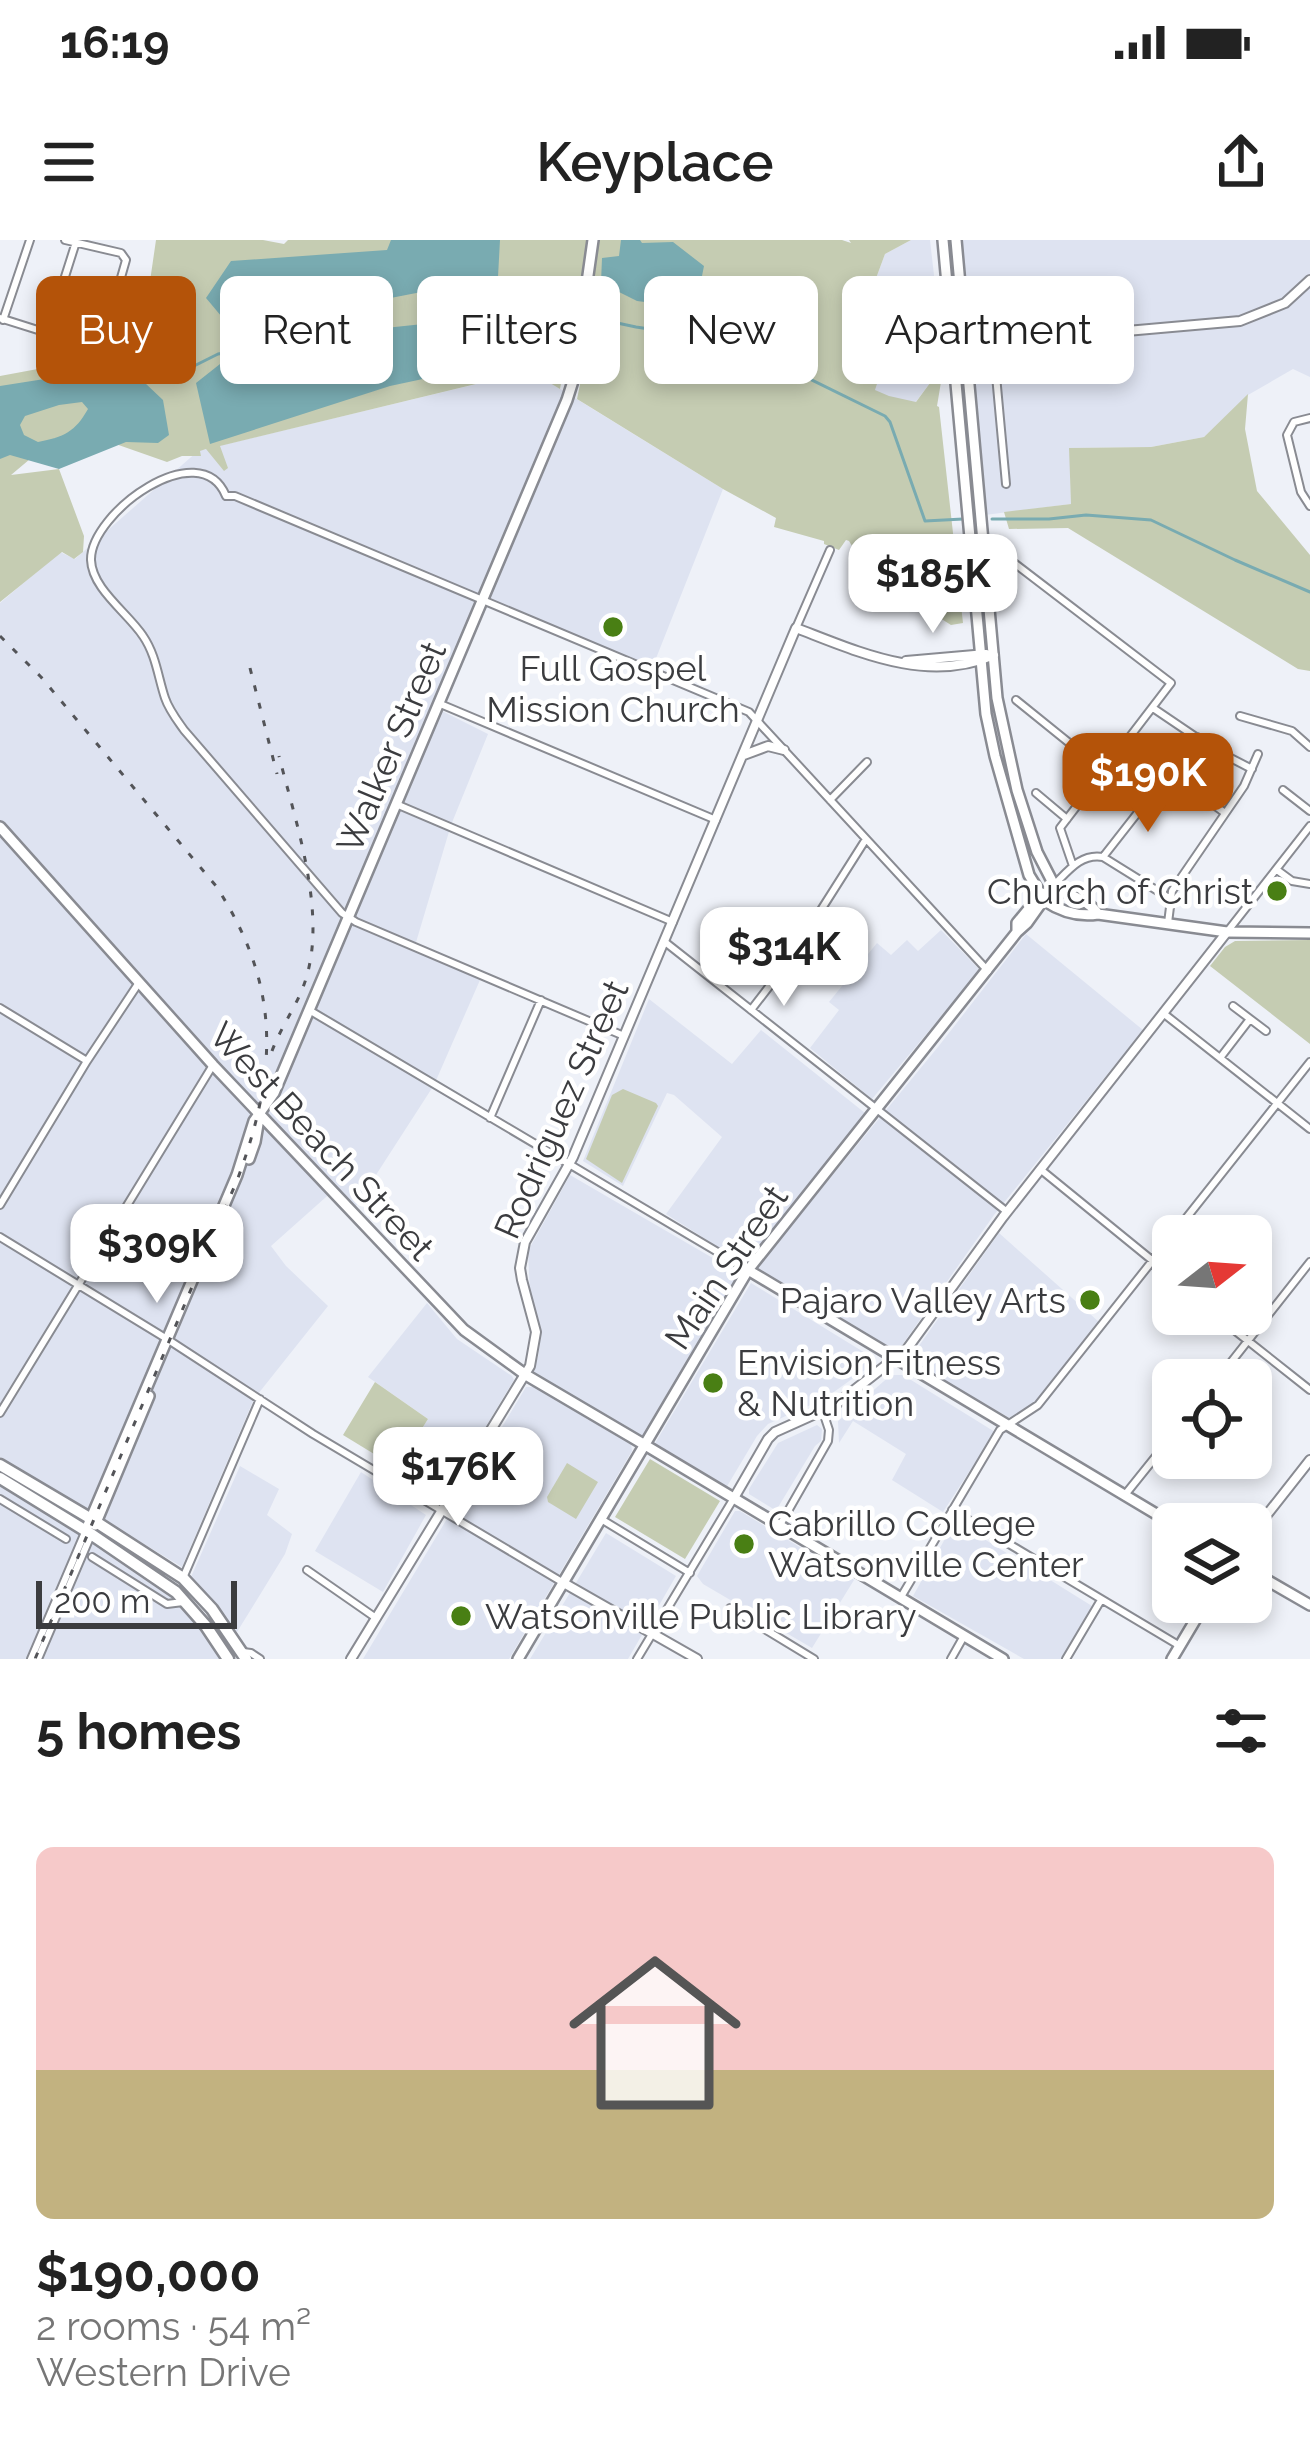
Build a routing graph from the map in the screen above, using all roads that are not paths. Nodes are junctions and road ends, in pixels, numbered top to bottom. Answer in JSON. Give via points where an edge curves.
{"nodes":[{"id":1,"x":30,"y":240,"type":"edge"},
{"id":2,"x":65,"y":240,"type":"edge"},
{"id":3,"x":593,"y":240,"type":"edge"},
{"id":4,"x":943,"y":240,"type":"edge"},
{"id":5,"x":956,"y":240,"type":"edge"},
{"id":6,"x":76,"y":242,"type":"edge"},
{"id":7,"x":65,"y":276,"type":"edge"},
{"id":8,"x":121,"y":276,"type":"edge"},
{"id":9,"x":946,"y":276,"type":"edge"},
{"id":10,"x":960,"y":276,"type":"edge"},
{"id":11,"x":1310,"y":280,"type":"edge"},
{"id":12,"x":2,"y":319,"type":"edge"},
{"id":13,"x":36,"y":329,"type":"edge"},
{"id":14,"x":1134,"y":330,"type":"edge"},
{"id":15,"x":956,"y":384,"type":"edge"},
{"id":16,"x":970,"y":384,"type":"edge"},
{"id":17,"x":997,"y":384,"type":"edge"},
{"id":18,"x":1310,"y":418,"type":"edge"},
{"id":19,"x":1006,"y":484,"type":"dead end"},
{"id":20,"x":1310,"y":506,"type":"edge"},
{"id":21,"x":830,"y":550,"type":"dead end"},
{"id":22,"x":1005,"y":556,"type":"dead end"},
{"id":23,"x":482,"y":600,"type":"junction"},
{"id":24,"x":796,"y":628,"type":"junction"},
{"id":25,"x":814,"y":635,"type":"junction"},
{"id":26,"x":787,"y":649,"type":"junction"},
{"id":27,"x":994,"y":655,"type":"junction"},
{"id":28,"x":981,"y":657,"type":"junction"},
{"id":29,"x":1016,"y":700,"type":"dead end"},
{"id":30,"x":439,"y":703,"type":"junction"},
{"id":31,"x":1153,"y":709,"type":"junction"},
{"id":32,"x":1240,"y":716,"type":"dead end"},
{"id":33,"x":758,"y":720,"type":"junction"},
{"id":34,"x":1197,"y":737,"type":"junction"},
{"id":35,"x":1310,"y":747,"type":"edge"},
{"id":36,"x":784,"y":750,"type":"junction"},
{"id":37,"x":1258,"y":754,"type":"dead end"},
{"id":38,"x":743,"y":756,"type":"junction"},
{"id":39,"x":867,"y":762,"type":"dead end"},
{"id":40,"x":1252,"y":769,"type":"junction"},
{"id":41,"x":1104,"y":771,"type":"junction"},
{"id":42,"x":1170,"y":772,"type":"junction"},
{"id":43,"x":1283,"y":790,"type":"dead end"},
{"id":44,"x":1036,"y":793,"type":"dead end"},
{"id":45,"x":830,"y":800,"type":"junction"},
{"id":46,"x":396,"y":804,"type":"junction"},
{"id":47,"x":1310,"y":811,"type":"edge"},
{"id":48,"x":1225,"y":813,"type":"junction"},
{"id":49,"x":1067,"y":819,"type":"junction"},
{"id":50,"x":716,"y":820,"type":"junction"},
{"id":51,"x":1310,"y":826,"type":"edge"},
{"id":52,"x":0,"y":827,"type":"edge"},
{"id":53,"x":5,"y":839,"type":"edge"},
{"id":54,"x":866,"y":839,"type":"junction"},
{"id":55,"x":1103,"y":857,"type":"junction"},
{"id":56,"x":1073,"y":866,"type":"junction"},
{"id":57,"x":1276,"y":869,"type":"junction"},
{"id":58,"x":1029,"y":875,"type":"junction"},
{"id":59,"x":1310,"y":884,"type":"edge"},
{"id":60,"x":1054,"y":886,"type":"junction"},
{"id":61,"x":1042,"y":898,"type":"junction"},
{"id":62,"x":1169,"y":898,"type":"junction"},
{"id":63,"x":1027,"y":910,"type":"junction"},
{"id":64,"x":1098,"y":914,"type":"junction"},
{"id":65,"x":348,"y":919,"type":"junction"},
{"id":66,"x":673,"y":922,"type":"junction"},
{"id":67,"x":1168,"y":923,"type":"junction"},
{"id":68,"x":1017,"y":932,"type":"junction"},
{"id":69,"x":1228,"y":932,"type":"junction"},
{"id":70,"x":1310,"y":933,"type":"edge"},
{"id":71,"x":665,"y":942,"type":"junction"},
{"id":72,"x":988,"y":971,"type":"junction"},
{"id":73,"x":138,"y":984,"type":"junction"},
{"id":74,"x":541,"y":1000,"type":"junction"},
{"id":75,"x":1233,"y":1006,"type":"dead end"},
{"id":76,"x":0,"y":1008,"type":"edge"},
{"id":77,"x":309,"y":1010,"type":"junction"},
{"id":78,"x":751,"y":1010,"type":"junction"},
{"id":79,"x":1163,"y":1013,"type":"junction"},
{"id":80,"x":1250,"y":1019,"type":"junction"},
{"id":81,"x":1266,"y":1031,"type":"dead end"},
{"id":82,"x":625,"y":1036,"type":"junction"},
{"id":83,"x":1220,"y":1058,"type":"junction"},
{"id":84,"x":87,"y":1061,"type":"junction"},
{"id":85,"x":1310,"y":1062,"type":"edge"},
{"id":86,"x":213,"y":1065,"type":"junction"},
{"id":87,"x":1277,"y":1103,"type":"junction"},
{"id":88,"x":876,"y":1109,"type":"junction"},
{"id":89,"x":259,"y":1112,"type":"junction"},
{"id":90,"x":490,"y":1118,"type":"junction"},
{"id":91,"x":1310,"y":1130,"type":"edge"},
{"id":92,"x":280,"y":1136,"type":"junction"},
{"id":93,"x":255,"y":1142,"type":"junction"},
{"id":94,"x":569,"y":1165,"type":"junction"},
{"id":95,"x":1040,"y":1169,"type":"junction"},
{"id":96,"x":0,"y":1205,"type":"edge"},
{"id":97,"x":1007,"y":1212,"type":"junction"},
{"id":98,"x":1189,"y":1215,"type":"edge"},
{"id":99,"x":0,"y":1237,"type":"edge"},
{"id":100,"x":1152,"y":1260,"type":"edge"},
{"id":101,"x":1152,"y":1262,"type":"edge"},
{"id":102,"x":1310,"y":1262,"type":"edge"},
{"id":103,"x":748,"y":1270,"type":"junction"},
{"id":104,"x":77,"y":1285,"type":"junction"},
{"id":105,"x":1241,"y":1335,"type":"edge"},
{"id":106,"x":170,"y":1341,"type":"junction"},
{"id":107,"x":1249,"y":1341,"type":"junction"},
{"id":108,"x":1234,"y":1359,"type":"edge"},
{"id":109,"x":896,"y":1360,"type":"junction"},
{"id":110,"x":526,"y":1375,"type":"junction"},
{"id":111,"x":1310,"y":1390,"type":"edge"},
{"id":112,"x":260,"y":1399,"type":"junction"},
{"id":113,"x":823,"y":1412,"type":"junction"},
{"id":114,"x":0,"y":1413,"type":"edge"},
{"id":115,"x":1006,"y":1425,"type":"junction"},
{"id":116,"x":645,"y":1445,"type":"junction"},
{"id":117,"x":1310,"y":1460,"type":"edge"},
{"id":118,"x":1152,"y":1462,"type":"edge"},
{"id":119,"x":0,"y":1465,"type":"edge"},
{"id":120,"x":0,"y":1478,"type":"edge"},
{"id":121,"x":1124,"y":1496,"type":"junction"},
{"id":122,"x":734,"y":1498,"type":"junction"},
{"id":123,"x":0,"y":1499,"type":"edge"},
{"id":124,"x":1272,"y":1508,"type":"edge"},
{"id":125,"x":952,"y":1510,"type":"junction"},
{"id":126,"x":1152,"y":1512,"type":"edge"},
{"id":127,"x":443,"y":1513,"type":"junction"},
{"id":128,"x":601,"y":1519,"type":"junction"},
{"id":129,"x":780,"y":1525,"type":"junction"},
{"id":130,"x":91,"y":1526,"type":"junction"},
{"id":131,"x":65,"y":1540,"type":"dead end"},
{"id":132,"x":92,"y":1557,"type":"dead end"},
{"id":133,"x":307,"y":1570,"type":"dead end"},
{"id":134,"x":690,"y":1573,"type":"junction"},
{"id":135,"x":183,"y":1578,"type":"junction"},
{"id":136,"x":562,"y":1582,"type":"junction"},
{"id":137,"x":1272,"y":1582,"type":"edge"},
{"id":138,"x":901,"y":1598,"type":"junction"},
{"id":139,"x":1102,"y":1599,"type":"junction"},
{"id":140,"x":187,"y":1603,"type":"junction"},
{"id":141,"x":1310,"y":1605,"type":"edge"},
{"id":142,"x":730,"y":1608,"type":"dead end"},
{"id":143,"x":376,"y":1618,"type":"junction"},
{"id":144,"x":1194,"y":1623,"type":"edge"},
{"id":145,"x":653,"y":1633,"type":"junction"},
{"id":146,"x":964,"y":1636,"type":"junction"},
{"id":147,"x":1180,"y":1646,"type":"junction"},
{"id":148,"x":222,"y":1656,"type":"edge"},
{"id":149,"x":245,"y":1656,"type":"edge"},
{"id":150,"x":35,"y":1659,"type":"edge"},
{"id":151,"x":260,"y":1659,"type":"edge"},
{"id":152,"x":351,"y":1659,"type":"edge"},
{"id":153,"x":518,"y":1659,"type":"edge"},
{"id":154,"x":637,"y":1659,"type":"edge"},
{"id":155,"x":697,"y":1659,"type":"edge"},
{"id":156,"x":814,"y":1659,"type":"edge"},
{"id":157,"x":951,"y":1659,"type":"edge"},
{"id":158,"x":1003,"y":1659,"type":"edge"},
{"id":159,"x":1066,"y":1659,"type":"edge"},
{"id":160,"x":1172,"y":1659,"type":"edge"}],
"edges":[{"from":1,"to":12,"type":"street"},
{"from":2,"to":6,"type":"street"},
{"from":3,"to":23,"type":"main road","name":"Walker Street","via":[[573,381]]},
{"from":4,"to":9,"type":"main road"},
{"from":5,"to":10,"type":"main road"},
{"from":6,"to":7,"type":"street"},
{"from":6,"to":8,"type":"street","via":[[121,253]]},
{"from":11,"to":14,"type":"street","via":[[1285,303],[1245,320]]},
{"from":12,"to":13,"type":"street"},
{"from":15,"to":28,"type":"main road"},
{"from":16,"to":27,"type":"main road"},
{"from":17,"to":19,"type":"street"},
{"from":18,"to":20,"type":"street","via":[[1294,422],[1287,435]]},
{"from":21,"to":24,"type":"street","name":"Rodriguez Street"},
{"from":22,"to":31,"type":"street","via":[[1172,683]]},
{"from":23,"to":30,"type":"main road","name":"Walker Street"},
{"from":23,"to":33,"type":"street"},
{"from":23,"to":65,"type":"street","via":[[226,496],[206,475],[186,471],[113,516],[95,539],[92,568],[149,645],[184,730]]},
{"from":24,"to":25,"type":"street"},
{"from":24,"to":26,"type":"street","name":"Rodriguez Street"},
{"from":25,"to":26,"type":"street"},
{"from":25,"to":28,"type":"street","via":[[898,662],[932,666]]},
{"from":26,"to":33,"type":"street","name":"Rodriguez Street"},
{"from":27,"to":28,"type":"street"},
{"from":27,"to":60,"type":"main road","via":[[1012,772]]},
{"from":28,"to":58,"type":"main road","via":[[994,756]]},
{"from":29,"to":41,"type":"street"},
{"from":30,"to":46,"type":"main road","name":"Walker Street"},
{"from":30,"to":50,"type":"street"},
{"from":31,"to":34,"type":"street"},
{"from":31,"to":41,"type":"street"},
{"from":32,"to":35,"type":"street","via":[[1292,731]]},
{"from":33,"to":36,"type":"street"},
{"from":33,"to":38,"type":"street","name":"Rodriguez Street"},
{"from":34,"to":40,"type":"street"},
{"from":34,"to":42,"type":"street"},
{"from":36,"to":38,"type":"street","via":[[768,746]]},
{"from":36,"to":45,"type":"street"},
{"from":37,"to":40,"type":"street"},
{"from":38,"to":50,"type":"street","name":"Rodriguez Street"},
{"from":39,"to":45,"type":"street"},
{"from":40,"to":48,"type":"street"},
{"from":41,"to":49,"type":"street"},
{"from":42,"to":48,"type":"street"},
{"from":42,"to":55,"type":"street"},
{"from":43,"to":47,"type":"street"},
{"from":44,"to":49,"type":"street"},
{"from":45,"to":54,"type":"street"},
{"from":46,"to":65,"type":"main road","name":"Walker Street"},
{"from":46,"to":66,"type":"street"},
{"from":48,"to":62,"type":"street"},
{"from":49,"to":56,"type":"street","via":[[1060,828]]},
{"from":50,"to":66,"type":"street","name":"Rodriguez Street"},
{"from":51,"to":57,"type":"street"},
{"from":52,"to":53,"type":"main road","name":"West Beach Street"},
{"from":53,"to":73,"type":"main road","name":"West Beach Street"},
{"from":54,"to":72,"type":"street"},
{"from":54,"to":78,"type":"street"},
{"from":55,"to":56,"type":"street"},
{"from":55,"to":62,"type":"street"},
{"from":56,"to":60,"type":"street"},
{"from":57,"to":59,"type":"street"},
{"from":57,"to":69,"type":"street"},
{"from":58,"to":61,"type":"main road"},
{"from":58,"to":63,"type":"main road"},
{"from":60,"to":61,"type":"main road","name":"Main Street"},
{"from":60,"to":64,"type":"main road"},
{"from":61,"to":63,"type":"main road","name":"Main Street"},
{"from":61,"to":64,"type":"main road","via":[[1059,910]]},
{"from":61,"to":68,"type":"main road","name":"Main Street"},
{"from":62,"to":67,"type":"street"},
{"from":63,"to":68,"type":"main road","name":"Main Street"},
{"from":64,"to":67,"type":"main road"},
{"from":65,"to":74,"type":"street"},
{"from":65,"to":77,"type":"main road","name":"Walker Street"},
{"from":66,"to":71,"type":"street","name":"Rodriguez Street"},
{"from":67,"to":69,"type":"main road"},
{"from":68,"to":72,"type":"main road","name":"Main Street"},
{"from":69,"to":70,"type":"main road"},
{"from":69,"to":79,"type":"street"},
{"from":71,"to":78,"type":"street"},
{"from":71,"to":82,"type":"street","name":"Rodriguez Street"},
{"from":72,"to":88,"type":"main road","name":"Main Street"},
{"from":73,"to":84,"type":"street"},
{"from":73,"to":86,"type":"main road","name":"West Beach Street"},
{"from":74,"to":82,"type":"street"},
{"from":74,"to":90,"type":"street"},
{"from":75,"to":80,"type":"street"},
{"from":76,"to":84,"type":"street"},
{"from":77,"to":89,"type":"main road","name":"Walker Street"},
{"from":77,"to":90,"type":"street"},
{"from":78,"to":88,"type":"street"},
{"from":79,"to":83,"type":"street"},
{"from":79,"to":95,"type":"street"},
{"from":80,"to":81,"type":"street"},
{"from":80,"to":83,"type":"street"},
{"from":82,"to":94,"type":"street","name":"Rodriguez Street"},
{"from":83,"to":87,"type":"street"},
{"from":84,"to":96,"type":"street"},
{"from":85,"to":87,"type":"street"},
{"from":86,"to":89,"type":"main road","name":"West Beach Street"},
{"from":86,"to":104,"type":"street"},
{"from":87,"to":91,"type":"street"},
{"from":87,"to":98,"type":"street"},
{"from":88,"to":97,"type":"street"},
{"from":88,"to":103,"type":"main road","name":"Main Street"},
{"from":89,"to":92,"type":"main road","name":"West Beach Street"},
{"from":89,"to":93,"type":"main road","name":"Walker Street"},
{"from":89,"to":106,"type":"main road","name":"Walker Street"},
{"from":90,"to":94,"type":"street"},
{"from":92,"to":93,"type":"main road"},
{"from":92,"to":110,"type":"main road","name":"West Beach Street","via":[[464,1330]]},
{"from":93,"to":106,"type":"main road","name":"Walker Street"},
{"from":94,"to":103,"type":"street"},
{"from":94,"to":110,"type":"street","name":"Rodriguez Street","via":[[522,1253],[536,1332]]},
{"from":95,"to":97,"type":"street"},
{"from":95,"to":100,"type":"street"},
{"from":97,"to":109,"type":"street"},
{"from":99,"to":104,"type":"street"},
{"from":101,"to":115,"type":"street","via":[[1038,1406]]},
{"from":102,"to":107,"type":"street"},
{"from":103,"to":109,"type":"main road"},
{"from":103,"to":116,"type":"main road","name":"Main Street"},
{"from":104,"to":106,"type":"street"},
{"from":104,"to":114,"type":"street"},
{"from":105,"to":107,"type":"street"},
{"from":106,"to":112,"type":"street"},
{"from":106,"to":130,"type":"main road","name":"Walker Street"},
{"from":107,"to":108,"type":"street"},
{"from":107,"to":111,"type":"street"},
{"from":109,"to":113,"type":"street"},
{"from":109,"to":115,"type":"main road"},
{"from":110,"to":116,"type":"main road","name":"West Beach Street"},
{"from":110,"to":127,"type":"street","name":"Rodriguez Street"},
{"from":112,"to":127,"type":"street"},
{"from":112,"to":135,"type":"street"},
{"from":113,"to":122,"type":"street","via":[[768,1439]]},
{"from":113,"to":129,"type":"street","via":[[828,1441]]},
{"from":115,"to":121,"type":"main road"},
{"from":115,"to":125,"type":"street"},
{"from":116,"to":122,"type":"main road","name":"West Beach Street"},
{"from":116,"to":128,"type":"main road","name":"Main Street"},
{"from":117,"to":124,"type":"street"},
{"from":118,"to":121,"type":"street"},
{"from":119,"to":130,"type":"highway"},
{"from":120,"to":130,"type":"highway"},
{"from":121,"to":126,"type":"main road"},
{"from":122,"to":129,"type":"main road","name":"West Beach Street"},
{"from":122,"to":134,"type":"street"},
{"from":123,"to":131,"type":"street"},
{"from":125,"to":138,"type":"street"},
{"from":125,"to":139,"type":"street"},
{"from":127,"to":136,"type":"street"},
{"from":127,"to":143,"type":"street","name":"Rodriguez Street"},
{"from":128,"to":134,"type":"street"},
{"from":128,"to":136,"type":"main road","name":"Main Street"},
{"from":129,"to":138,"type":"main road","name":"West Beach Street"},
{"from":130,"to":135,"type":"highway"},
{"from":130,"to":140,"type":"highway"},
{"from":130,"to":150,"type":"street","name":"Walker Street"},
{"from":132,"to":140,"type":"street","via":[[167,1604]]},
{"from":133,"to":143,"type":"street"},
{"from":134,"to":145,"type":"street"},
{"from":135,"to":149,"type":"highway"},
{"from":136,"to":145,"type":"street"},
{"from":136,"to":153,"type":"main road","name":"Main Street"},
{"from":137,"to":141,"type":"main road"},
{"from":138,"to":146,"type":"main road","name":"West Beach Street"},
{"from":139,"to":147,"type":"street"},
{"from":139,"to":159,"type":"street"},
{"from":140,"to":148,"type":"highway"},
{"from":142,"to":156,"type":"street"},
{"from":143,"to":152,"type":"street","name":"Rodriguez Street"},
{"from":144,"to":147,"type":"main road"},
{"from":145,"to":154,"type":"street"},
{"from":145,"to":155,"type":"street"},
{"from":146,"to":157,"type":"street"},
{"from":146,"to":158,"type":"main road","name":"West Beach Street"},
{"from":147,"to":160,"type":"main road"},
{"from":149,"to":151,"type":"street"}]}
